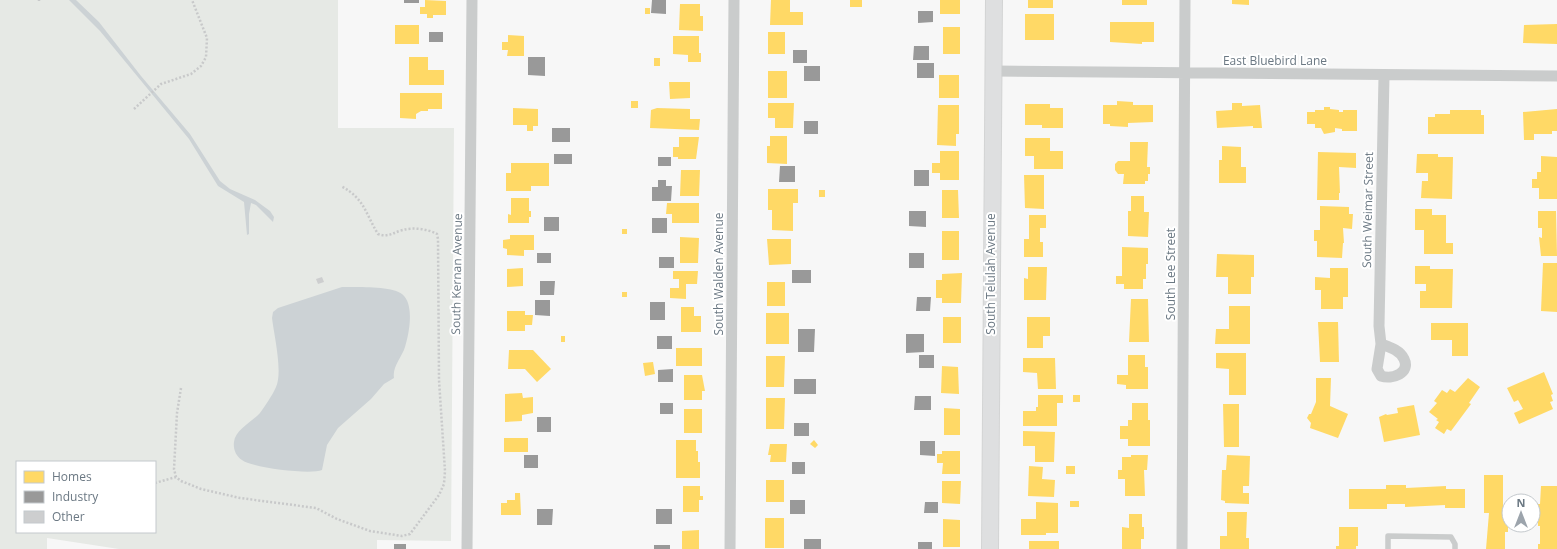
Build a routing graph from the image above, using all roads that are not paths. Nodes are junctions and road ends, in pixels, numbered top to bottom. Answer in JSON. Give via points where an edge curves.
{"nodes":[{"id":1,"x":472,"y":0,"type":"edge"},
{"id":2,"x":734,"y":0,"type":"edge"},
{"id":3,"x":994,"y":0,"type":"edge"},
{"id":4,"x":1185,"y":0,"type":"edge"},
{"id":5,"x":994,"y":71,"type":"junction"},
{"id":6,"x":1185,"y":74,"type":"junction"},
{"id":7,"x":1384,"y":76,"type":"junction"},
{"id":8,"x":1557,"y":76,"type":"edge"},
{"id":9,"x":1381,"y":344,"type":"dead end"},
{"id":10,"x":467,"y":549,"type":"edge"},
{"id":11,"x":730,"y":549,"type":"edge"},
{"id":12,"x":990,"y":549,"type":"edge"},
{"id":13,"x":1182,"y":549,"type":"edge"},
{"id":14,"x":1388,"y":549,"type":"edge"},
{"id":15,"x":1455,"y":549,"type":"edge"}],
"edges":[{"from":1,"to":10,"type":"street","name":"South Kernan Avenue"},
{"from":2,"to":11,"type":"street","name":"South Walden Avenue"},
{"from":3,"to":5,"type":"street","name":"South Telulah Avenue"},
{"from":4,"to":6,"type":"street","name":"South Lee Street"},
{"from":5,"to":6,"type":"street","name":"East Bluebird Lane"},
{"from":5,"to":12,"type":"street","name":"South Telulah Avenue"},
{"from":6,"to":7,"type":"street","name":"East Bluebird Lane"},
{"from":6,"to":13,"type":"street","name":"South Lee Street"},
{"from":7,"to":8,"type":"street","name":"East Bluebird Lane"},
{"from":7,"to":9,"type":"street","name":"South Weimar Street","via":[[1378,326]]},
{"from":14,"to":15,"type":"lane","via":[[1388,536],[1451,537]]}]}
